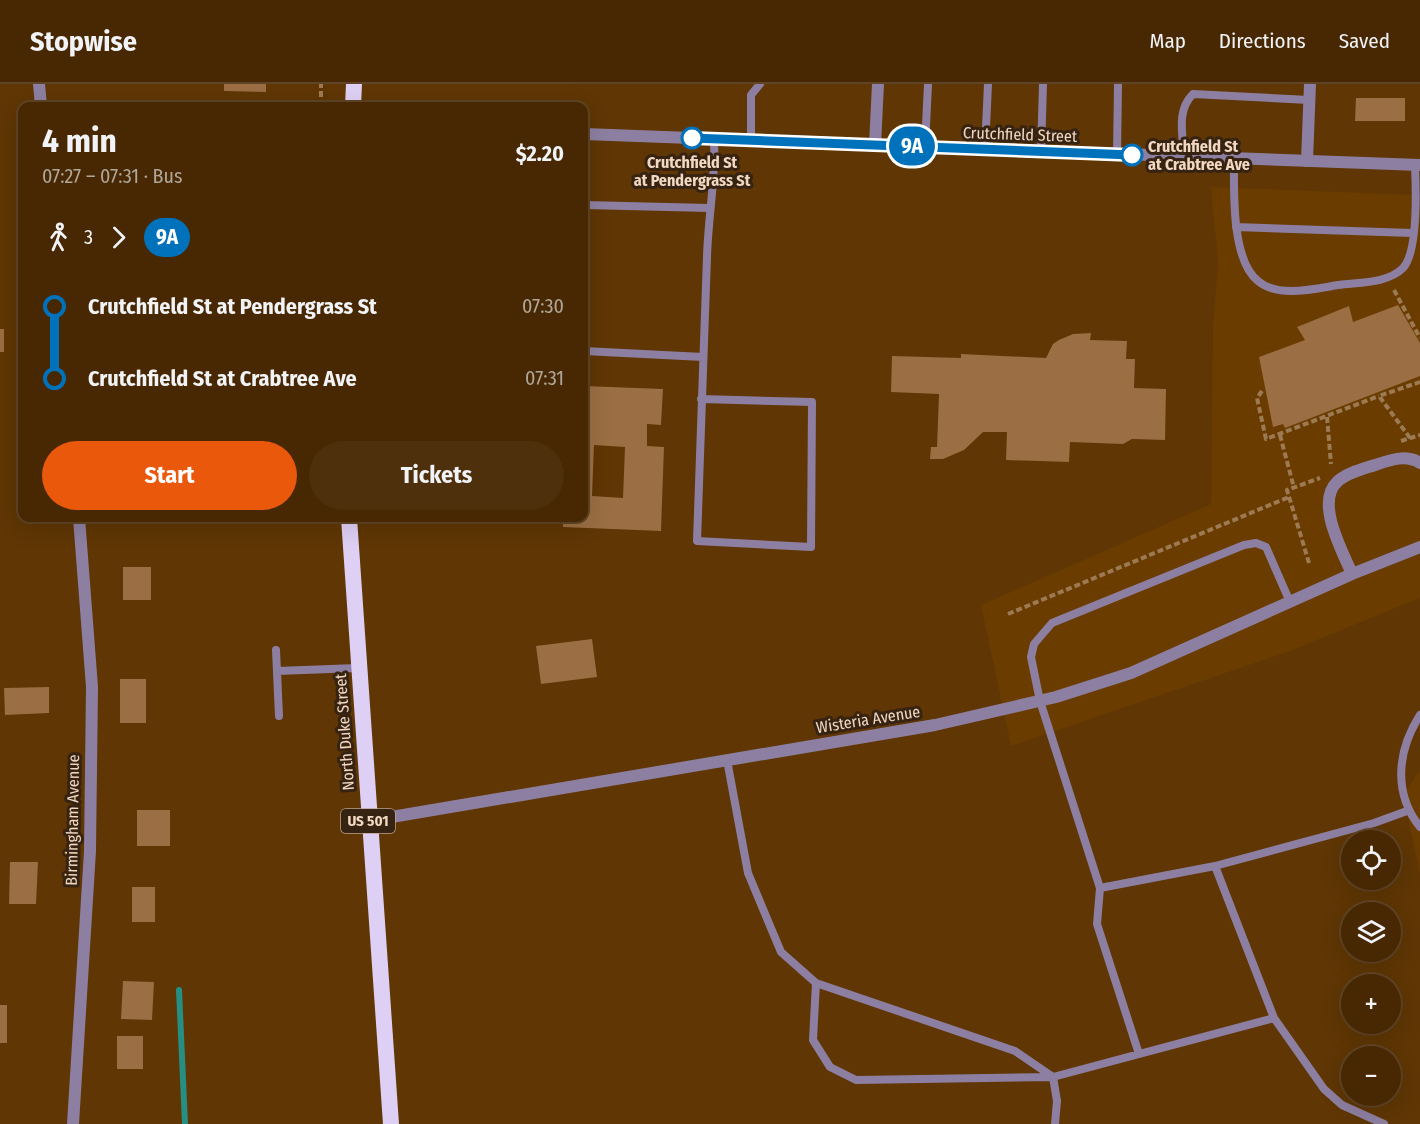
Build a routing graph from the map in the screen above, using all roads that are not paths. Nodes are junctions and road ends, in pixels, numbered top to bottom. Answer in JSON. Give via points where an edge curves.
{"nodes":[{"id":1,"x":39,"y":84,"type":"edge"},
{"id":2,"x":354,"y":84,"type":"edge"},
{"id":3,"x":760,"y":84,"type":"edge"},
{"id":4,"x":878,"y":84,"type":"edge"},
{"id":5,"x":928,"y":84,"type":"edge"},
{"id":6,"x":988,"y":84,"type":"edge"},
{"id":7,"x":1043,"y":84,"type":"edge"},
{"id":8,"x":1118,"y":84,"type":"edge"},
{"id":9,"x":1310,"y":84,"type":"edge"},
{"id":10,"x":1310,"y":100,"type":"junction"},
{"id":11,"x":41,"y":102,"type":"edge"},
{"id":12,"x":353,"y":102,"type":"edge"},
{"id":13,"x":588,"y":134,"type":"edge"},
{"id":14,"x":714,"y":139,"type":"junction"},
{"id":15,"x":751,"y":140,"type":"junction"},
{"id":16,"x":875,"y":145,"type":"junction"},
{"id":17,"x":925,"y":147,"type":"junction"},
{"id":18,"x":985,"y":149,"type":"junction"},
{"id":19,"x":1041,"y":151,"type":"junction"},
{"id":20,"x":1117,"y":154,"type":"junction"},
{"id":21,"x":1184,"y":157,"type":"junction"},
{"id":22,"x":1234,"y":158,"type":"junction"},
{"id":23,"x":1307,"y":161,"type":"junction"},
{"id":24,"x":1418,"y":165,"type":"edge"},
{"id":25,"x":588,"y":205,"type":"edge"},
{"id":26,"x":709,"y":208,"type":"junction"},
{"id":27,"x":1236,"y":227,"type":"junction"},
{"id":28,"x":1412,"y":233,"type":"junction"},
{"id":29,"x":588,"y":351,"type":"edge"},
{"id":30,"x":703,"y":357,"type":"junction"},
{"id":31,"x":701,"y":399,"type":"junction"},
{"id":32,"x":1420,"y":463,"type":"edge"},
{"id":33,"x":79,"y":522,"type":"edge"},
{"id":34,"x":349,"y":522,"type":"edge"},
{"id":35,"x":1420,"y":547,"type":"edge"},
{"id":36,"x":1352,"y":574,"type":"junction"},
{"id":37,"x":1290,"y":602,"type":"junction"},
{"id":38,"x":276,"y":650,"type":"dead end"},
{"id":39,"x":357,"y":668,"type":"junction"},
{"id":40,"x":277,"y":671,"type":"junction"},
{"id":41,"x":1040,"y":701,"type":"junction"},
{"id":42,"x":1420,"y":715,"type":"edge"},
{"id":43,"x":279,"y":716,"type":"dead end"},
{"id":44,"x":726,"y":760,"type":"junction"},
{"id":45,"x":1407,"y":811,"type":"junction"},
{"id":46,"x":368,"y":821,"type":"junction"},
{"id":47,"x":1420,"y":827,"type":"edge"},
{"id":48,"x":1215,"y":866,"type":"junction"},
{"id":49,"x":1100,"y":888,"type":"junction"},
{"id":50,"x":816,"y":983,"type":"junction"},
{"id":51,"x":1274,"y":1018,"type":"junction"},
{"id":52,"x":1139,"y":1054,"type":"junction"},
{"id":53,"x":1053,"y":1077,"type":"junction"},
{"id":54,"x":73,"y":1124,"type":"edge"},
{"id":55,"x":391,"y":1124,"type":"edge"},
{"id":56,"x":1055,"y":1124,"type":"edge"},
{"id":57,"x":1384,"y":1124,"type":"edge"}],
"edges":[{"from":1,"to":11,"type":"street"},
{"from":2,"to":12,"type":"highway"},
{"from":3,"to":15,"type":"lane","via":[[751,95]]},
{"from":4,"to":16,"type":"street"},
{"from":5,"to":17,"type":"lane"},
{"from":6,"to":18,"type":"lane"},
{"from":7,"to":19,"type":"lane"},
{"from":8,"to":20,"type":"lane"},
{"from":9,"to":10,"type":"street"},
{"from":10,"to":21,"type":"lane","via":[[1193,94],[1184,103],[1182,113]]},
{"from":10,"to":23,"type":"street"},
{"from":13,"to":14,"type":"street","name":"Crutchfield Street"},
{"from":14,"to":15,"type":"street","name":"Crutchfield Street"},
{"from":14,"to":26,"type":"lane"},
{"from":15,"to":16,"type":"street","name":"Crutchfield Street"},
{"from":16,"to":17,"type":"street","name":"Crutchfield Street"},
{"from":17,"to":18,"type":"street","name":"Crutchfield Street"},
{"from":18,"to":19,"type":"street","name":"Crutchfield Street"},
{"from":19,"to":20,"type":"street","name":"Crutchfield Street"},
{"from":20,"to":21,"type":"street","name":"Crutchfield Street"},
{"from":21,"to":22,"type":"street","name":"Crutchfield Street"},
{"from":22,"to":23,"type":"street","name":"Crutchfield Street"},
{"from":22,"to":27,"type":"lane"},
{"from":23,"to":24,"type":"street","name":"Crutchfield Street"},
{"from":24,"to":28,"type":"lane"},
{"from":25,"to":26,"type":"lane"},
{"from":26,"to":30,"type":"lane"},
{"from":27,"to":28,"type":"lane"},
{"from":27,"to":28,"type":"lane","via":[[1245,263],[1258,281],[1278,289],[1304,290],[1388,278],[1403,268],[1410,254]]},
{"from":29,"to":30,"type":"lane"},
{"from":30,"to":31,"type":"lane"},
{"from":31,"to":31,"type":"lane","via":[[697,541],[811,547],[812,402]]},
{"from":32,"to":36,"type":"street","via":[[1406,458],[1391,460],[1349,474],[1330,492],[1329,513]]},
{"from":33,"to":54,"type":"street","name":"Birmingham Avenue","via":[[92,687],[90,850]]},
{"from":34,"to":39,"type":"highway","name":"North Duke Street","number":"US 501"},
{"from":35,"to":36,"type":"street","name":"Wisteria Avenue"},
{"from":36,"to":37,"type":"street","name":"Wisteria Avenue"},
{"from":37,"to":41,"type":"street","name":"Wisteria Avenue","via":[[1131,673]]},
{"from":37,"to":41,"type":"lane","via":[[1266,547],[1256,543],[1244,545],[1052,623],[1034,644],[1031,657]]},
{"from":38,"to":40,"type":"lane"},
{"from":39,"to":40,"type":"lane"},
{"from":39,"to":46,"type":"highway","name":"North Duke Street","number":"US 501"},
{"from":40,"to":43,"type":"lane"},
{"from":41,"to":44,"type":"street","name":"Wisteria Avenue","via":[[935,725]]},
{"from":41,"to":49,"type":"lane"},
{"from":42,"to":45,"type":"lane","via":[[1402,752],[1401,782]]},
{"from":44,"to":46,"type":"street","name":"Wisteria Avenue"},
{"from":44,"to":50,"type":"lane","via":[[748,873],[781,952]]},
{"from":45,"to":47,"type":"lane"},
{"from":45,"to":48,"type":"lane"},
{"from":46,"to":55,"type":"highway","name":"North Duke Street","number":"US 501"},
{"from":48,"to":49,"type":"lane"},
{"from":48,"to":51,"type":"lane"},
{"from":49,"to":52,"type":"lane","via":[[1097,924]]},
{"from":50,"to":53,"type":"lane","via":[[1015,1051]]},
{"from":50,"to":53,"type":"lane","via":[[813,1041],[830,1067],[856,1080]]},
{"from":51,"to":52,"type":"lane"},
{"from":51,"to":57,"type":"lane","via":[[1324,1089],[1342,1105]]},
{"from":52,"to":53,"type":"lane"},
{"from":53,"to":56,"type":"lane"}]}
